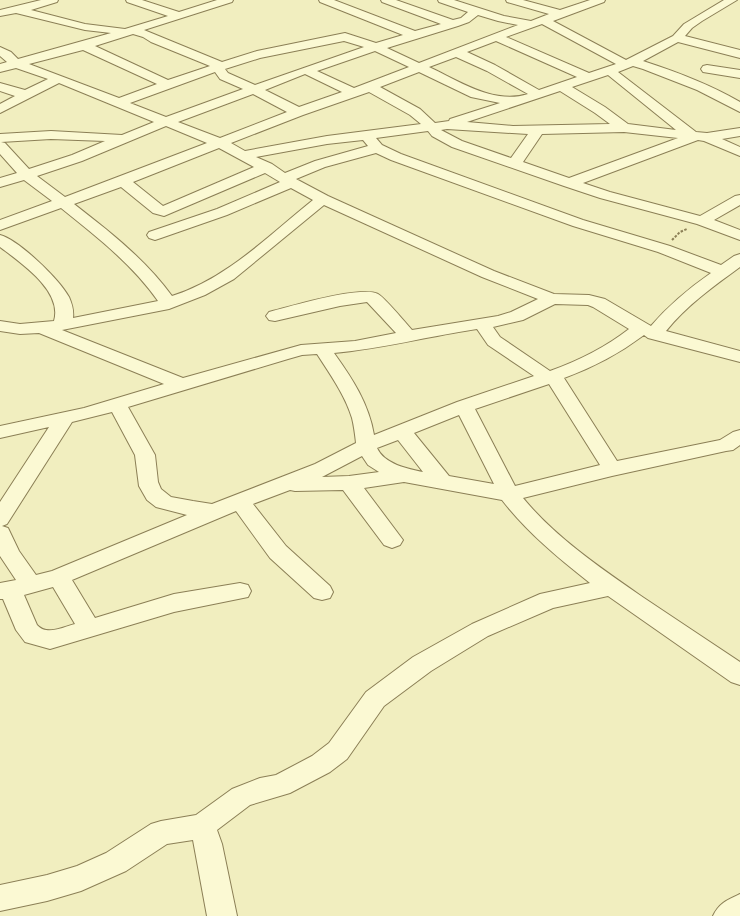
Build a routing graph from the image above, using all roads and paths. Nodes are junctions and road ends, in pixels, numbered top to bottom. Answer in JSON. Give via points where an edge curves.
{"nodes":[{"id":1,"x":53,"y":0,"type":"edge"},
{"id":2,"x":132,"y":0,"type":"edge"},
{"id":3,"x":225,"y":0,"type":"edge"},
{"id":4,"x":324,"y":0,"type":"edge"},
{"id":5,"x":386,"y":0,"type":"edge"},
{"id":6,"x":443,"y":0,"type":"edge"},
{"id":7,"x":511,"y":0,"type":"edge"},
{"id":8,"x":733,"y":0,"type":"edge"},
{"id":9,"x":595,"y":1,"type":"edge"},
{"id":10,"x":740,"y":1,"type":"edge"},
{"id":11,"x":16,"y":10,"type":"junction"},
{"id":12,"x":477,"y":10,"type":"junction"},
{"id":13,"x":0,"y":14,"type":"edge"},
{"id":14,"x":560,"y":14,"type":"junction"},
{"id":15,"x":180,"y":16,"type":"junction"},
{"id":16,"x":502,"y":19,"type":"junction"},
{"id":17,"x":460,"y":22,"type":"junction"},
{"id":18,"x":538,"y":22,"type":"junction"},
{"id":19,"x":132,"y":31,"type":"junction"},
{"id":20,"x":414,"y":35,"type":"junction"},
{"id":21,"x":496,"y":37,"type":"junction"},
{"id":22,"x":677,"y":38,"type":"junction"},
{"id":23,"x":84,"y":46,"type":"junction"},
{"id":24,"x":376,"y":47,"type":"junction"},
{"id":25,"x":0,"y":51,"type":"edge"},
{"id":26,"x":456,"y":52,"type":"junction"},
{"id":27,"x":740,"y":54,"type":"edge"},
{"id":28,"x":15,"y":63,"type":"junction"},
{"id":29,"x":630,"y":64,"type":"junction"},
{"id":30,"x":220,"y":66,"type":"junction"},
{"id":31,"x":418,"y":66,"type":"junction"},
{"id":32,"x":0,"y":68,"type":"edge"},
{"id":33,"x":707,"y":69,"type":"dead end"},
{"id":34,"x":306,"y":70,"type":"junction"},
{"id":35,"x":610,"y":71,"type":"junction"},
{"id":36,"x":740,"y":74,"type":"edge"},
{"id":37,"x":589,"y":78,"type":"junction"},
{"id":38,"x":59,"y":79,"type":"junction"},
{"id":39,"x":167,"y":84,"type":"junction"},
{"id":40,"x":0,"y":87,"type":"edge"},
{"id":41,"x":370,"y":87,"type":"junction"},
{"id":42,"x":562,"y":87,"type":"junction"},
{"id":43,"x":254,"y":89,"type":"junction"},
{"id":44,"x":353,"y":92,"type":"junction"},
{"id":45,"x":538,"y":94,"type":"junction"},
{"id":46,"x":27,"y":95,"type":"junction"},
{"id":47,"x":486,"y":98,"type":"junction"},
{"id":48,"x":515,"y":101,"type":"junction"},
{"id":49,"x":118,"y":104,"type":"junction"},
{"id":50,"x":740,"y":108,"type":"edge"},
{"id":51,"x":0,"y":109,"type":"edge"},
{"id":52,"x":497,"y":109,"type":"junction"},
{"id":53,"x":298,"y":112,"type":"junction"},
{"id":54,"x":165,"y":122,"type":"junction"},
{"id":55,"x":440,"y":126,"type":"junction"},
{"id":56,"x":624,"y":128,"type":"junction"},
{"id":57,"x":538,"y":130,"type":"junction"},
{"id":58,"x":740,"y":132,"type":"edge"},
{"id":59,"x":366,"y":135,"type":"junction"},
{"id":60,"x":700,"y":137,"type":"junction"},
{"id":61,"x":127,"y":138,"type":"junction"},
{"id":62,"x":1,"y":140,"type":"edge"},
{"id":63,"x":220,"y":144,"type":"junction"},
{"id":64,"x":377,"y":148,"type":"junction"},
{"id":65,"x":740,"y":152,"type":"edge"},
{"id":66,"x":244,"y":155,"type":"junction"},
{"id":67,"x":514,"y":164,"type":"junction"},
{"id":68,"x":267,"y":167,"type":"junction"},
{"id":69,"x":27,"y":175,"type":"junction"},
{"id":70,"x":289,"y":180,"type":"junction"},
{"id":71,"x":123,"y":181,"type":"junction"},
{"id":72,"x":0,"y":183,"type":"edge"},
{"id":73,"x":570,"y":183,"type":"junction"},
{"id":74,"x":323,"y":199,"type":"junction"},
{"id":75,"x":740,"y":199,"type":"edge"},
{"id":76,"x":61,"y":202,"type":"junction"},
{"id":77,"x":702,"y":221,"type":"junction"},
{"id":78,"x":0,"y":225,"type":"edge"},
{"id":79,"x":155,"y":235,"type":"dead end"},
{"id":80,"x":740,"y":235,"type":"edge"},
{"id":81,"x":0,"y":240,"type":"edge"},
{"id":82,"x":664,"y":249,"type":"junction"},
{"id":83,"x":740,"y":259,"type":"edge"},
{"id":84,"x":724,"y":272,"type":"junction"},
{"id":85,"x":552,"y":299,"type":"junction"},
{"id":86,"x":169,"y":304,"type":"junction"},
{"id":87,"x":275,"y":316,"type":"dead end"},
{"id":88,"x":62,"y":324,"type":"junction"},
{"id":89,"x":482,"y":324,"type":"junction"},
{"id":90,"x":0,"y":326,"type":"edge"},
{"id":91,"x":40,"y":328,"type":"junction"},
{"id":92,"x":647,"y":331,"type":"junction"},
{"id":93,"x":408,"y":335,"type":"junction"},
{"id":94,"x":322,"y":349,"type":"junction"},
{"id":95,"x":740,"y":357,"type":"edge"},
{"id":96,"x":552,"y":377,"type":"junction"},
{"id":97,"x":181,"y":384,"type":"junction"},
{"id":98,"x":117,"y":404,"type":"junction"},
{"id":99,"x":464,"y":406,"type":"junction"},
{"id":100,"x":65,"y":418,"type":"junction"},
{"id":101,"x":0,"y":432,"type":"edge"},
{"id":102,"x":402,"y":432,"type":"junction"},
{"id":103,"x":740,"y":436,"type":"edge"},
{"id":104,"x":371,"y":439,"type":"junction"},
{"id":105,"x":612,"y":469,"type":"junction"},
{"id":106,"x":404,"y":475,"type":"junction"},
{"id":107,"x":442,"y":481,"type":"junction"},
{"id":108,"x":349,"y":483,"type":"junction"},
{"id":109,"x":285,"y":484,"type":"junction"},
{"id":110,"x":509,"y":494,"type":"junction"},
{"id":111,"x":240,"y":501,"type":"junction"},
{"id":112,"x":214,"y":512,"type":"junction"},
{"id":113,"x":0,"y":519,"type":"edge"},
{"id":114,"x":0,"y":533,"type":"edge"},
{"id":115,"x":392,"y":540,"type":"dead end"},
{"id":116,"x":59,"y":577,"type":"junction"},
{"id":117,"x":612,"y":587,"type":"junction"},
{"id":118,"x":14,"y":588,"type":"edge"},
{"id":119,"x":240,"y":590,"type":"dead end"},
{"id":120,"x":322,"y":592,"type":"dead end"},
{"id":121,"x":89,"y":628,"type":"junction"},
{"id":122,"x":739,"y":674,"type":"edge"},
{"id":123,"x":202,"y":826,"type":"junction"},
{"id":124,"x":0,"y":898,"type":"edge"},
{"id":125,"x":740,"y":908,"type":"edge"},
{"id":126,"x":222,"y":916,"type":"edge"},
{"id":127,"x":728,"y":916,"type":"edge"}],
"edges":[{"from":1,"to":11,"type":"street"},
{"from":2,"to":15,"type":"street"},
{"from":3,"to":15,"type":"street"},
{"from":4,"to":20,"type":"street"},
{"from":5,"to":17,"type":"street","via":[[429,18]]},
{"from":6,"to":12,"type":"street"},
{"from":7,"to":14,"type":"street"},
{"from":8,"to":10,"type":"street"},
{"from":8,"to":22,"type":"street","via":[[693,22]]},
{"from":9,"to":14,"type":"street"},
{"from":11,"to":13,"type":"street"},
{"from":11,"to":19,"type":"street","via":[[85,27]]},
{"from":12,"to":16,"type":"street"},
{"from":12,"to":17,"type":"street"},
{"from":14,"to":18,"type":"street"},
{"from":15,"to":19,"type":"street"},
{"from":16,"to":17,"type":"street"},
{"from":16,"to":18,"type":"street"},
{"from":17,"to":20,"type":"street"},
{"from":18,"to":21,"type":"street"},
{"from":18,"to":29,"type":"street"},
{"from":19,"to":23,"type":"street"},
{"from":19,"to":30,"type":"street"},
{"from":20,"to":24,"type":"street"},
{"from":21,"to":26,"type":"street"},
{"from":21,"to":37,"type":"street"},
{"from":22,"to":27,"type":"street"},
{"from":22,"to":29,"type":"street"},
{"from":23,"to":28,"type":"street"},
{"from":23,"to":39,"type":"street"},
{"from":24,"to":30,"type":"street","via":[[349,37],[341,37],[257,55]]},
{"from":24,"to":31,"type":"street"},
{"from":24,"to":34,"type":"street"},
{"from":25,"to":28,"type":"street"},
{"from":26,"to":31,"type":"street"},
{"from":26,"to":45,"type":"street"},
{"from":28,"to":32,"type":"street"},
{"from":28,"to":38,"type":"street"},
{"from":29,"to":35,"type":"street"},
{"from":29,"to":50,"type":"street","via":[[687,80]]},
{"from":30,"to":39,"type":"street"},
{"from":30,"to":43,"type":"street","via":[[224,76]]},
{"from":31,"to":41,"type":"street"},
{"from":31,"to":47,"type":"street"},
{"from":33,"to":36,"type":"street"},
{"from":34,"to":43,"type":"street"},
{"from":34,"to":44,"type":"street"},
{"from":35,"to":37,"type":"street"},
{"from":35,"to":60,"type":"street"},
{"from":37,"to":42,"type":"street"},
{"from":38,"to":46,"type":"street"},
{"from":38,"to":49,"type":"street"},
{"from":39,"to":49,"type":"street"},
{"from":40,"to":46,"type":"street"},
{"from":41,"to":44,"type":"street"},
{"from":41,"to":55,"type":"street"},
{"from":42,"to":45,"type":"street"},
{"from":42,"to":56,"type":"street"},
{"from":43,"to":53,"type":"street"},
{"from":43,"to":54,"type":"street"},
{"from":44,"to":53,"type":"street"},
{"from":45,"to":48,"type":"street"},
{"from":46,"to":51,"type":"street"},
{"from":47,"to":48,"type":"street"},
{"from":47,"to":52,"type":"street"},
{"from":48,"to":52,"type":"street"},
{"from":49,"to":54,"type":"street"},
{"from":52,"to":55,"type":"street"},
{"from":53,"to":63,"type":"street"},
{"from":54,"to":61,"type":"street"},
{"from":54,"to":63,"type":"street"},
{"from":55,"to":57,"type":"street"},
{"from":55,"to":59,"type":"street"},
{"from":55,"to":67,"type":"street","via":[[442,136],[457,144]]},
{"from":56,"to":57,"type":"street"},
{"from":56,"to":60,"type":"street"},
{"from":57,"to":67,"type":"street"},
{"from":58,"to":60,"type":"street"},
{"from":59,"to":64,"type":"street"},
{"from":59,"to":66,"type":"street"},
{"from":60,"to":65,"type":"street"},
{"from":60,"to":73,"type":"street"},
{"from":61,"to":62,"type":"street","via":[[75,136]]},
{"from":61,"to":69,"type":"street"},
{"from":62,"to":69,"type":"street"},
{"from":63,"to":66,"type":"street"},
{"from":63,"to":71,"type":"street"},
{"from":64,"to":70,"type":"street","via":[[320,164]]},
{"from":64,"to":82,"type":"street","via":[[578,223]]},
{"from":66,"to":68,"type":"street"},
{"from":67,"to":73,"type":"street"},
{"from":68,"to":70,"type":"street"},
{"from":68,"to":71,"type":"street","via":[[164,211],[158,210]]},
{"from":69,"to":72,"type":"street"},
{"from":69,"to":76,"type":"street"},
{"from":70,"to":74,"type":"street"},
{"from":70,"to":79,"type":"street","via":[[222,212]]},
{"from":71,"to":76,"type":"street"},
{"from":73,"to":77,"type":"street"},
{"from":74,"to":85,"type":"street","via":[[488,274]]},
{"from":74,"to":86,"type":"street","via":[[261,251],[217,283]]},
{"from":75,"to":77,"type":"street"},
{"from":76,"to":78,"type":"street"},
{"from":76,"to":86,"type":"street","via":[[116,244],[154,283]]},
{"from":77,"to":80,"type":"street"},
{"from":77,"to":82,"type":"path","via":[[680,232]]},
{"from":81,"to":88,"type":"street","via":[[23,256],[55,290],[64,305]]},
{"from":82,"to":84,"type":"street"},
{"from":83,"to":84,"type":"street"},
{"from":84,"to":92,"type":"street"},
{"from":85,"to":89,"type":"street","via":[[517,316]]},
{"from":85,"to":92,"type":"street","via":[[589,300],[599,303]]},
{"from":86,"to":88,"type":"street"},
{"from":87,"to":93,"type":"street","via":[[348,299],[368,297],[372,298]]},
{"from":88,"to":91,"type":"street"},
{"from":89,"to":93,"type":"street"},
{"from":89,"to":96,"type":"street","via":[[494,341]]},
{"from":90,"to":91,"type":"street","via":[[14,329]]},
{"from":91,"to":97,"type":"street"},
{"from":92,"to":95,"type":"street"},
{"from":92,"to":96,"type":"street"},
{"from":93,"to":94,"type":"street","via":[[355,346]]},
{"from":94,"to":97,"type":"street","via":[[301,350]]},
{"from":94,"to":104,"type":"street","via":[[340,376]]},
{"from":96,"to":99,"type":"street"},
{"from":96,"to":105,"type":"street"},
{"from":97,"to":98,"type":"street"},
{"from":98,"to":100,"type":"street"},
{"from":98,"to":112,"type":"street","via":[[145,455],[152,494],[166,502]]},
{"from":99,"to":102,"type":"street"},
{"from":99,"to":110,"type":"street"},
{"from":100,"to":101,"type":"street"},
{"from":100,"to":113,"type":"street"},
{"from":102,"to":104,"type":"street"},
{"from":102,"to":107,"type":"street"},
{"from":103,"to":105,"type":"street","via":[[726,445]]},
{"from":104,"to":106,"type":"street","via":[[371,455],[376,461]]},
{"from":104,"to":109,"type":"street","via":[[322,468]]},
{"from":105,"to":110,"type":"street"},
{"from":106,"to":107,"type":"street"},
{"from":106,"to":108,"type":"street"},
{"from":107,"to":110,"type":"street"},
{"from":108,"to":109,"type":"street"},
{"from":108,"to":115,"type":"street"},
{"from":109,"to":111,"type":"street"},
{"from":110,"to":117,"type":"street","via":[[553,542]]},
{"from":111,"to":112,"type":"street"},
{"from":111,"to":120,"type":"street","via":[[278,552]]},
{"from":112,"to":116,"type":"street"},
{"from":114,"to":118,"type":"street","via":[[10,554]]},
{"from":116,"to":118,"type":"street"},
{"from":116,"to":121,"type":"street"},
{"from":117,"to":122,"type":"street"},
{"from":117,"to":123,"type":"street","via":[[548,600],[474,634],[422,664],[375,699],[338,751],[321,764],[281,785],[242,797]]},
{"from":118,"to":121,"type":"street","via":[[28,630],[33,636],[50,640]]},
{"from":119,"to":121,"type":"street","via":[[174,603]]},
{"from":123,"to":124,"type":"street","via":[[161,833],[116,862],[81,878]]},
{"from":123,"to":126,"type":"street"},
{"from":125,"to":127,"type":"street"}]}
